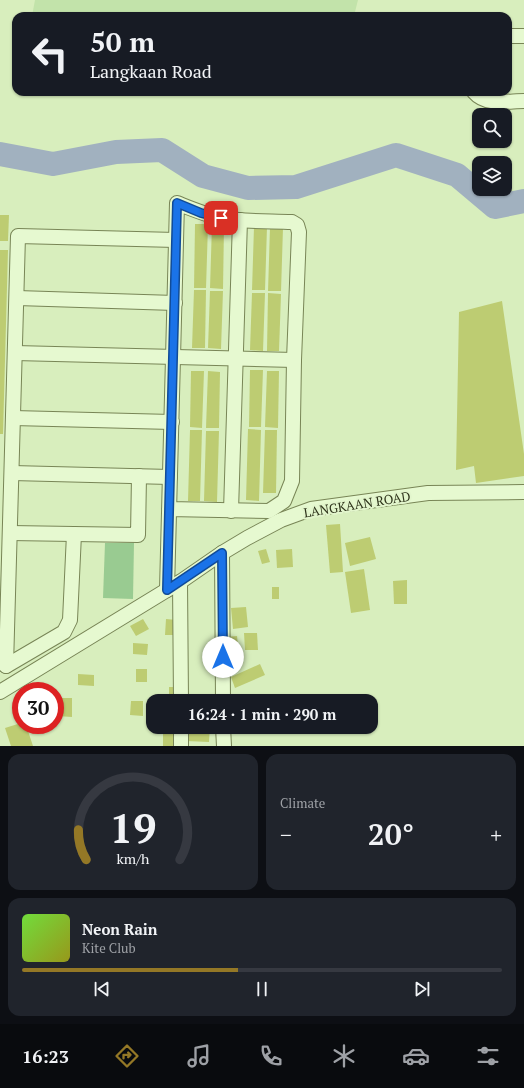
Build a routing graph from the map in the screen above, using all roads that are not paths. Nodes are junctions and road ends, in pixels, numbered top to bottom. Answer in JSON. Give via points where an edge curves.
{"nodes":[{"id":1,"x":512,"y":36,"type":"edge"},
{"id":2,"x":524,"y":36,"type":"edge"},
{"id":3,"x":477,"y":96,"type":"edge"},
{"id":4,"x":524,"y":101,"type":"edge"},
{"id":5,"x":240,"y":220,"type":"junction"},
{"id":6,"x":176,"y":240,"type":"junction"},
{"id":7,"x":17,"y":298,"type":"junction"},
{"id":8,"x":175,"y":303,"type":"junction"},
{"id":9,"x":15,"y":353,"type":"junction"},
{"id":10,"x":174,"y":357,"type":"junction"},
{"id":11,"x":235,"y":359,"type":"junction"},
{"id":12,"x":294,"y":360,"type":"junction"},
{"id":13,"x":13,"y":418,"type":"junction"},
{"id":14,"x":172,"y":422,"type":"junction"},
{"id":15,"x":12,"y":473,"type":"junction"},
{"id":16,"x":139,"y":476,"type":"junction"},
{"id":17,"x":170,"y":477,"type":"junction"},
{"id":18,"x":524,"y":492,"type":"edge"},
{"id":19,"x":170,"y":509,"type":"junction"},
{"id":20,"x":230,"y":511,"type":"junction"},
{"id":21,"x":10,"y":533,"type":"junction"},
{"id":22,"x":74,"y":534,"type":"junction"},
{"id":23,"x":222,"y":553,"type":"junction"},
{"id":24,"x":180,"y":582,"type":"junction"},
{"id":25,"x":167,"y":590,"type":"junction"},
{"id":26,"x":0,"y":692,"type":"edge"},
{"id":27,"x":181,"y":694,"type":"edge"},
{"id":28,"x":223,"y":694,"type":"edge"},
{"id":29,"x":181,"y":734,"type":"edge"},
{"id":30,"x":223,"y":734,"type":"edge"},
{"id":31,"x":181,"y":746,"type":"edge"},
{"id":32,"x":224,"y":746,"type":"edge"}],
"edges":[{"from":1,"to":2,"type":"street"},
{"from":3,"to":4,"type":"street","via":[[489,101]]},
{"from":5,"to":6,"type":"street","via":[[201,213],[177,203]]},
{"from":5,"to":11,"type":"street"},
{"from":5,"to":12,"type":"street","via":[[292,222],[297,225],[299,232]]},
{"from":6,"to":7,"type":"street","via":[[18,236]]},
{"from":6,"to":8,"type":"street"},
{"from":7,"to":8,"type":"street"},
{"from":7,"to":9,"type":"street"},
{"from":8,"to":10,"type":"street"},
{"from":9,"to":10,"type":"street"},
{"from":9,"to":13,"type":"street"},
{"from":10,"to":11,"type":"street"},
{"from":10,"to":14,"type":"street"},
{"from":11,"to":12,"type":"street"},
{"from":11,"to":20,"type":"street"},
{"from":12,"to":20,"type":"street","via":[[292,481],[284,501],[268,512]]},
{"from":13,"to":14,"type":"street"},
{"from":13,"to":15,"type":"street"},
{"from":14,"to":17,"type":"street"},
{"from":15,"to":16,"type":"street"},
{"from":15,"to":21,"type":"street"},
{"from":16,"to":17,"type":"street"},
{"from":16,"to":22,"type":"street","via":[[138,535]]},
{"from":17,"to":19,"type":"street"},
{"from":18,"to":23,"type":"street","name":"LANGKAAN ROAD","via":[[428,493],[311,509],[281,520]]},
{"from":19,"to":20,"type":"street"},
{"from":19,"to":25,"type":"street"},
{"from":21,"to":22,"type":"street"},
{"from":21,"to":22,"type":"street","via":[[6,666],[64,632],[70,620]]},
{"from":23,"to":24,"type":"street","name":"LANGKAAN ROAD"},
{"from":23,"to":28,"type":"street"},
{"from":24,"to":25,"type":"street","name":"LANGKAAN ROAD"},
{"from":24,"to":27,"type":"street"},
{"from":25,"to":26,"type":"street","name":"LANGKAAN ROAD"},
{"from":29,"to":31,"type":"street"},
{"from":30,"to":32,"type":"street"}]}
